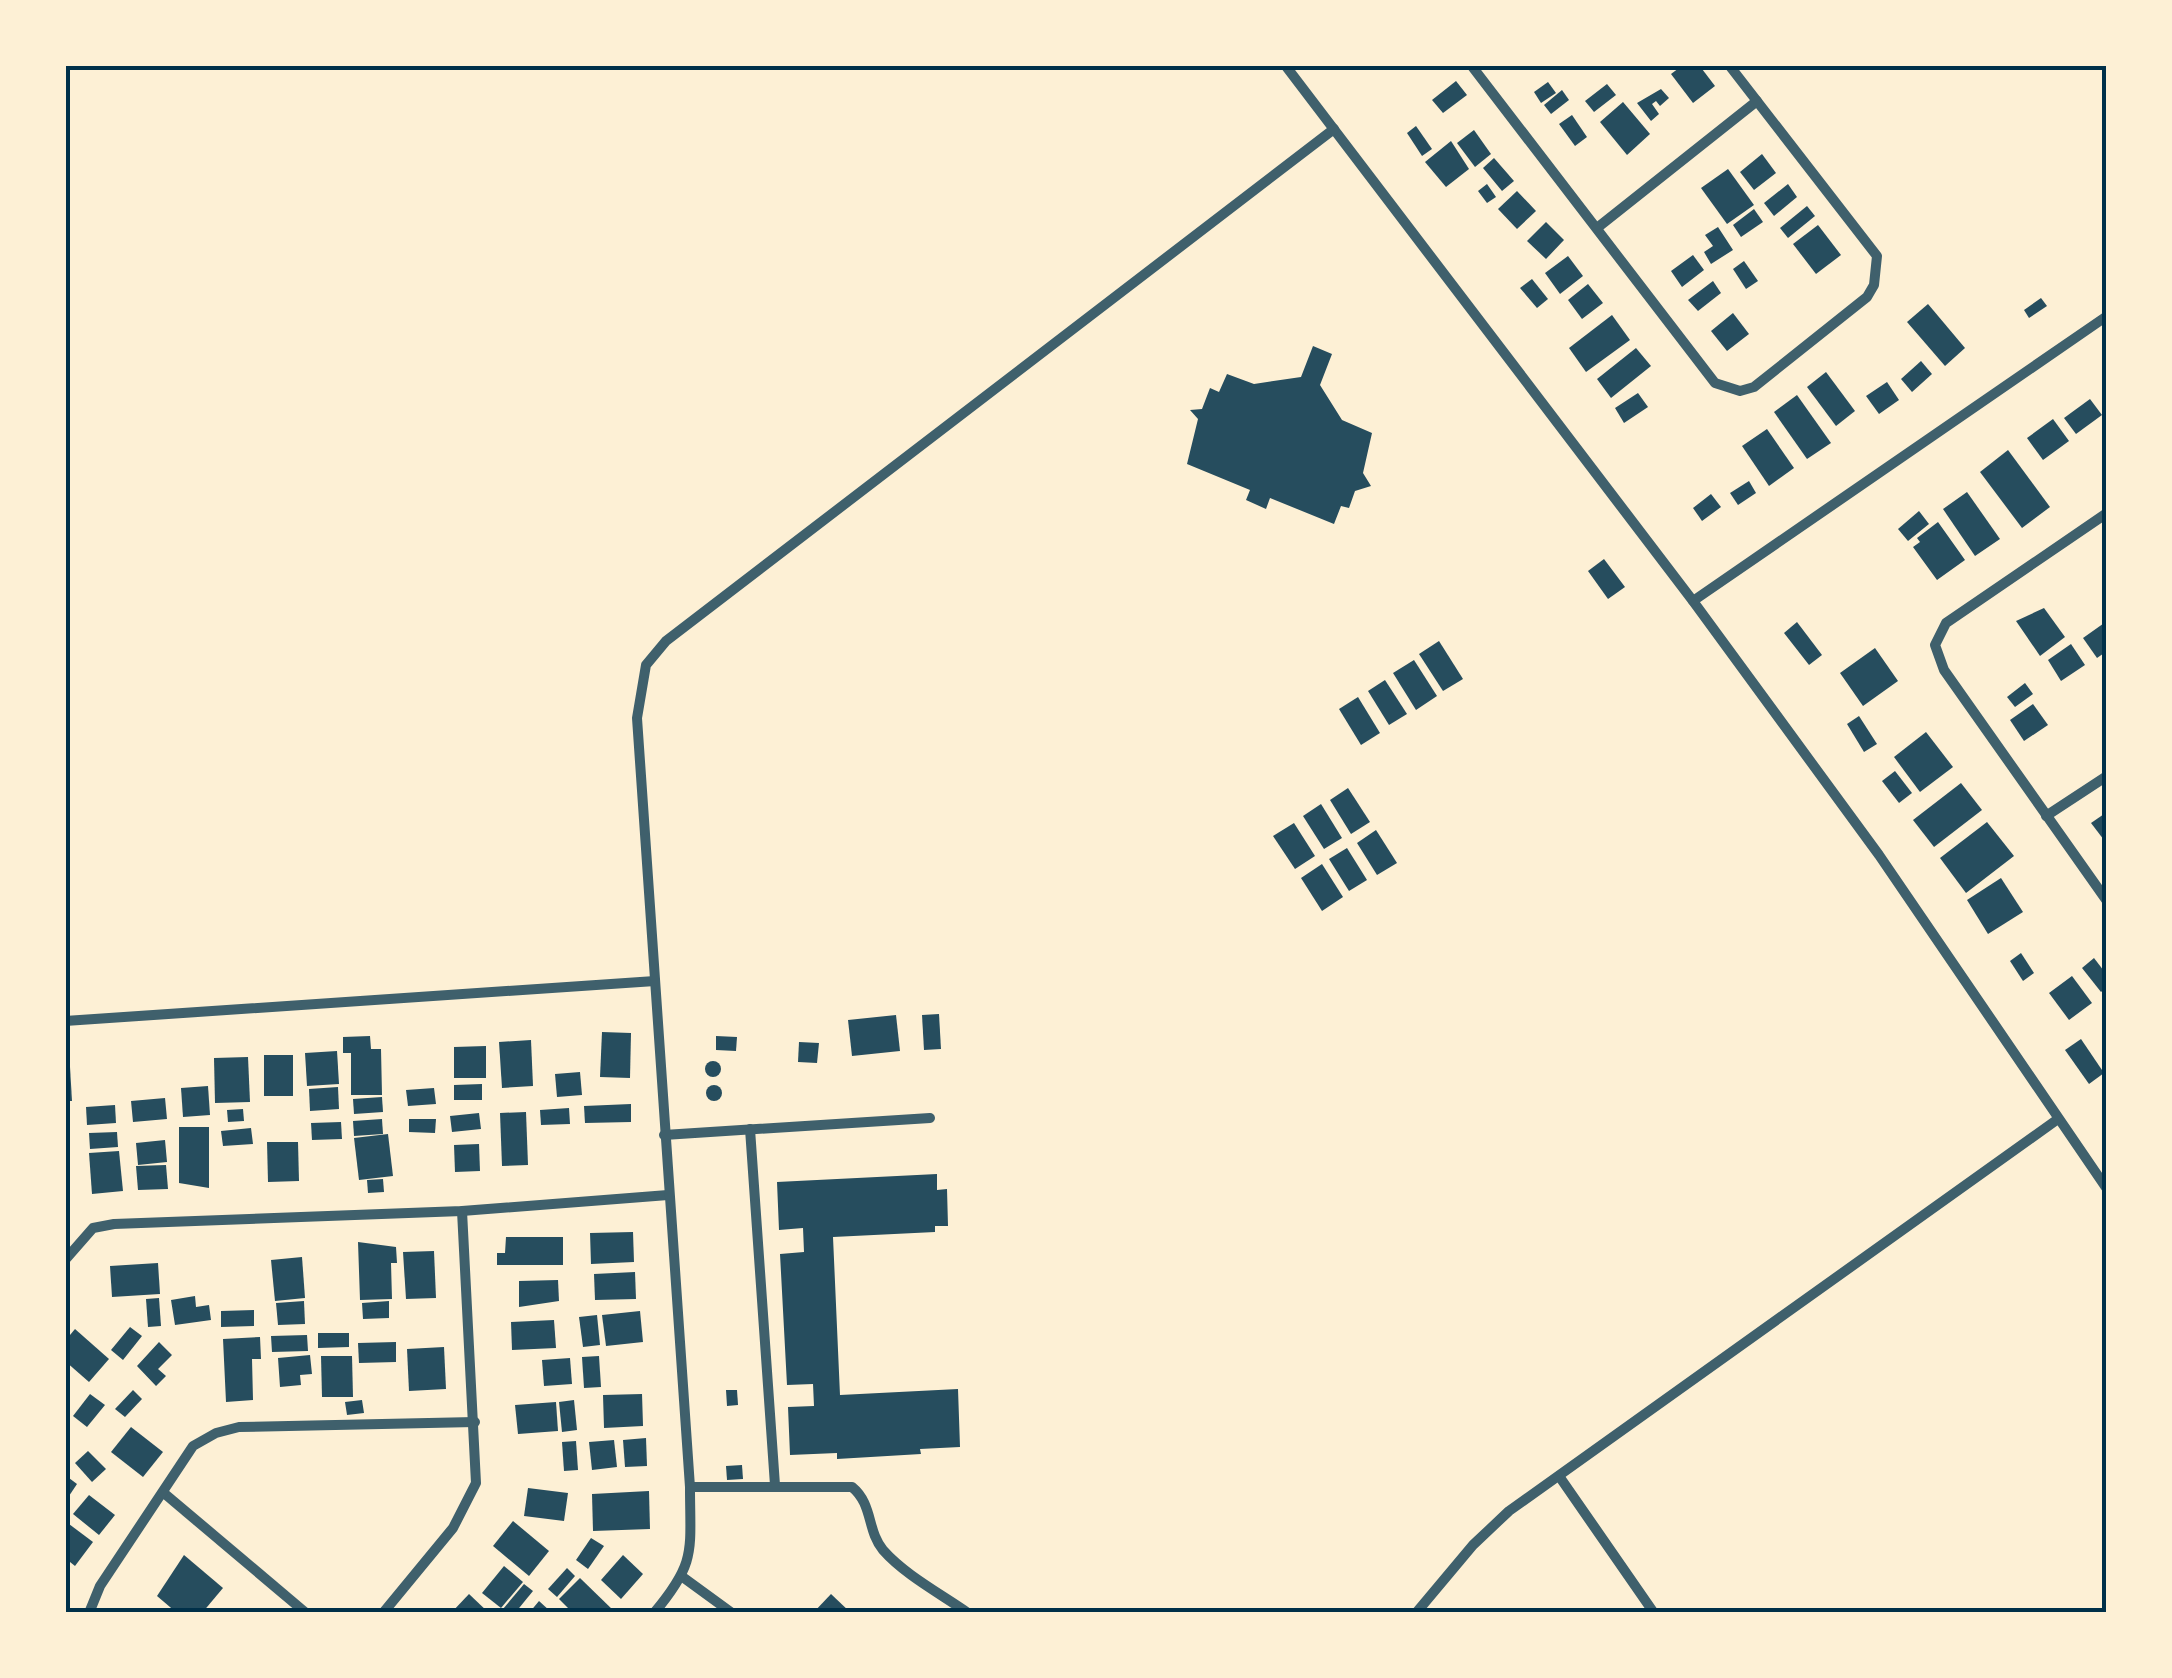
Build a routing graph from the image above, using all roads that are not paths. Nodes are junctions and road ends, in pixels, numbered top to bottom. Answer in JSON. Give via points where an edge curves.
{"nodes":[{"id":1,"x":1284,"y":65,"type":"edge"},
{"id":2,"x":1471,"y":65,"type":"edge"},
{"id":3,"x":1728,"y":65,"type":"edge"},
{"id":4,"x":1757,"y":101,"type":"junction"},
{"id":5,"x":1334,"y":129,"type":"junction"},
{"id":6,"x":1597,"y":228,"type":"junction"},
{"id":7,"x":2107,"y":316,"type":"edge"},
{"id":8,"x":2107,"y":513,"type":"edge"},
{"id":9,"x":1693,"y":601,"type":"junction"},
{"id":10,"x":2107,"y":776,"type":"edge"},
{"id":11,"x":2046,"y":816,"type":"junction"},
{"id":12,"x":2107,"y":900,"type":"edge"},
{"id":13,"x":655,"y":980,"type":"junction"},
{"id":14,"x":65,"y":1021,"type":"edge"},
{"id":15,"x":930,"y":1118,"type":"dead end"},
{"id":16,"x":2058,"y":1120,"type":"junction"},
{"id":17,"x":750,"y":1129,"type":"junction"},
{"id":18,"x":664,"y":1135,"type":"junction"},
{"id":19,"x":2107,"y":1189,"type":"edge"},
{"id":20,"x":668,"y":1195,"type":"junction"},
{"id":21,"x":462,"y":1211,"type":"junction"},
{"id":22,"x":65,"y":1260,"type":"edge"},
{"id":23,"x":475,"y":1422,"type":"junction"},
{"id":24,"x":1559,"y":1476,"type":"junction"},
{"id":25,"x":775,"y":1485,"type":"junction"},
{"id":26,"x":690,"y":1487,"type":"junction"},
{"id":27,"x":165,"y":1494,"type":"junction"},
{"id":28,"x":684,"y":1578,"type":"junction"},
{"id":29,"x":89,"y":1613,"type":"edge"},
{"id":30,"x":306,"y":1613,"type":"edge"},
{"id":31,"x":383,"y":1613,"type":"edge"},
{"id":32,"x":654,"y":1613,"type":"edge"},
{"id":33,"x":732,"y":1613,"type":"edge"},
{"id":34,"x":968,"y":1613,"type":"edge"},
{"id":35,"x":1416,"y":1613,"type":"edge"},
{"id":36,"x":1654,"y":1613,"type":"edge"}],
"edges":[{"from":1,"to":5,"type":"street"},
{"from":2,"to":6,"type":"street"},
{"from":3,"to":4,"type":"street"},
{"from":4,"to":6,"type":"street"},
{"from":4,"to":6,"type":"street","via":[[1877,256],[1877,271],[1867,297],[1754,387],[1740,391],[1715,383]]},
{"from":5,"to":9,"type":"street"},
{"from":5,"to":13,"type":"street","via":[[666,641],[646,665],[638,718]]},
{"from":7,"to":9,"type":"street"},
{"from":8,"to":11,"type":"street","via":[[1946,623],[1935,645],[1944,670]]},
{"from":9,"to":16,"type":"street","via":[[1879,855]]},
{"from":10,"to":11,"type":"street"},
{"from":11,"to":12,"type":"street"},
{"from":13,"to":14,"type":"street"},
{"from":13,"to":18,"type":"street"},
{"from":15,"to":17,"type":"street"},
{"from":16,"to":19,"type":"street"},
{"from":16,"to":24,"type":"street"},
{"from":17,"to":18,"type":"street"},
{"from":17,"to":25,"type":"street"},
{"from":18,"to":20,"type":"street"},
{"from":20,"to":21,"type":"street"},
{"from":20,"to":26,"type":"street"},
{"from":21,"to":22,"type":"street","via":[[114,1224],[93,1228]]},
{"from":21,"to":23,"type":"street"},
{"from":23,"to":27,"type":"street","via":[[239,1427],[193,1446]]},
{"from":23,"to":31,"type":"street","via":[[476,1483],[466,1509]]},
{"from":24,"to":35,"type":"street","via":[[1472,1545]]},
{"from":24,"to":36,"type":"street"},
{"from":25,"to":26,"type":"street"},
{"from":25,"to":34,"type":"street","via":[[852,1487],[867,1504],[885,1552]]},
{"from":26,"to":28,"type":"street"},
{"from":27,"to":29,"type":"street","via":[[100,1586]]},
{"from":27,"to":30,"type":"street"},
{"from":28,"to":32,"type":"street"},
{"from":28,"to":33,"type":"street"}]}
